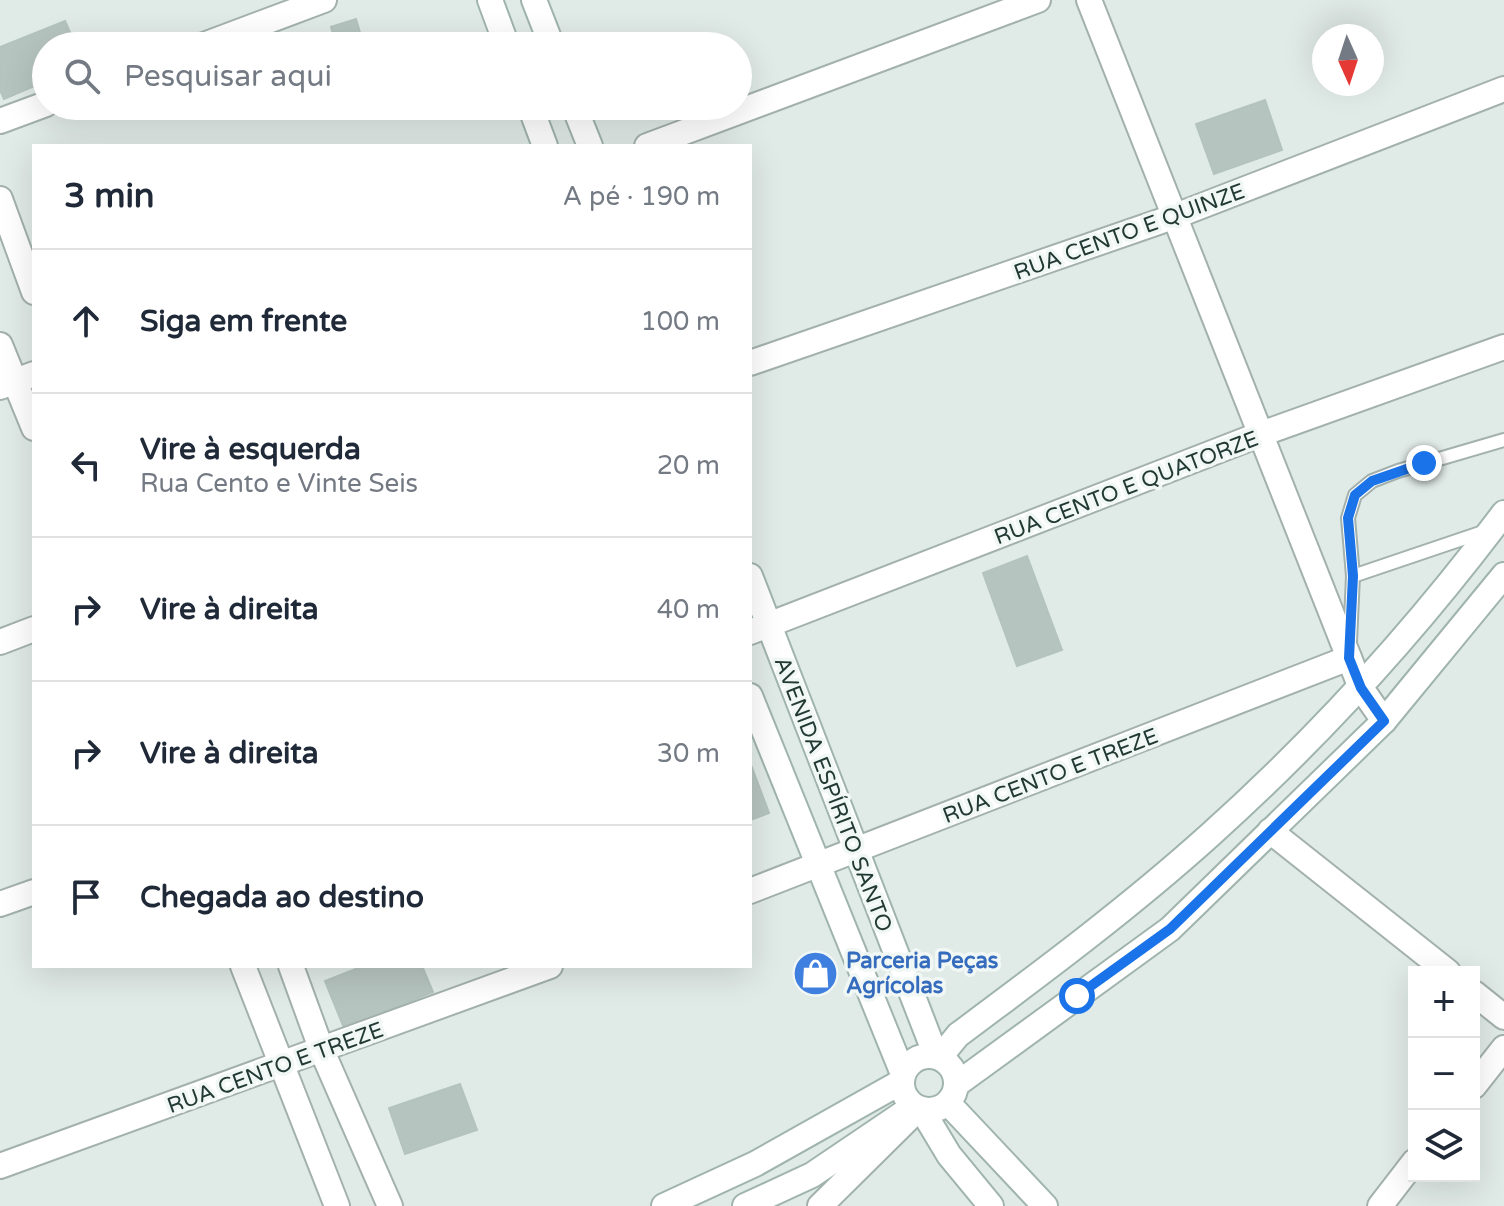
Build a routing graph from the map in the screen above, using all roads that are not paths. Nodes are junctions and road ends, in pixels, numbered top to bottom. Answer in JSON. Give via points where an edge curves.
{"nodes":[{"id":1,"x":324,"y":0,"type":"edge"},
{"id":2,"x":490,"y":0,"type":"edge"},
{"id":3,"x":534,"y":0,"type":"edge"},
{"id":4,"x":1038,"y":0,"type":"edge"},
{"id":5,"x":1089,"y":0,"type":"edge"},
{"id":6,"x":238,"y":32,"type":"edge"},
{"id":7,"x":502,"y":32,"type":"edge"},
{"id":8,"x":547,"y":32,"type":"edge"},
{"id":9,"x":1504,"y":89,"type":"edge"},
{"id":10,"x":752,"y":107,"type":"edge"},
{"id":11,"x":32,"y":109,"type":"edge"},
{"id":12,"x":535,"y":120,"type":"edge"},
{"id":13,"x":580,"y":120,"type":"edge"},
{"id":14,"x":717,"y":120,"type":"edge"},
{"id":15,"x":0,"y":121,"type":"edge"},
{"id":16,"x":544,"y":144,"type":"edge"},
{"id":17,"x":589,"y":144,"type":"edge"},
{"id":18,"x":652,"y":144,"type":"edge"},
{"id":19,"x":0,"y":199,"type":"edge"},
{"id":20,"x":1173,"y":217,"type":"junction"},
{"id":21,"x":32,"y":287,"type":"edge"},
{"id":22,"x":0,"y":345,"type":"edge"},
{"id":23,"x":1504,"y":347,"type":"edge"},
{"id":24,"x":752,"y":362,"type":"edge"},
{"id":25,"x":16,"y":381,"type":"edge"},
{"id":26,"x":32,"y":423,"type":"edge"},
{"id":27,"x":1261,"y":434,"type":"junction"},
{"id":28,"x":1504,"y":440,"type":"edge"},
{"id":29,"x":1498,"y":521,"type":"edge"},
{"id":30,"x":1504,"y":575,"type":"edge"},
{"id":31,"x":1353,"y":576,"type":"junction"},
{"id":32,"x":752,"y":588,"type":"edge"},
{"id":33,"x":759,"y":629,"type":"edge"},
{"id":34,"x":32,"y":630,"type":"edge"},
{"id":35,"x":0,"y":642,"type":"edge"},
{"id":36,"x":1349,"y":658,"type":"junction"},
{"id":37,"x":1361,"y":688,"type":"junction"},
{"id":38,"x":752,"y":701,"type":"edge"},
{"id":39,"x":1384,"y":721,"type":"junction"},
{"id":40,"x":1270,"y":831,"type":"junction"},
{"id":41,"x":857,"y":851,"type":"junction"},
{"id":42,"x":818,"y":866,"type":"junction"},
{"id":43,"x":752,"y":890,"type":"edge"},
{"id":44,"x":32,"y":893,"type":"edge"},
{"id":45,"x":0,"y":904,"type":"edge"},
{"id":46,"x":1440,"y":966,"type":"edge"},
{"id":47,"x":244,"y":968,"type":"edge"},
{"id":48,"x":292,"y":968,"type":"edge"},
{"id":49,"x":545,"y":968,"type":"edge"},
{"id":50,"x":1480,"y":998,"type":"edge"},
{"id":51,"x":1504,"y":1017,"type":"edge"},
{"id":52,"x":1504,"y":1048,"type":"edge"},
{"id":53,"x":322,"y":1051,"type":"junction"},
{"id":54,"x":938,"y":1057,"type":"junction"},
{"id":55,"x":280,"y":1066,"type":"junction"},
{"id":56,"x":902,"y":1078,"type":"junction"},
{"id":57,"x":1480,"y":1078,"type":"edge"},
{"id":58,"x":952,"y":1093,"type":"junction"},
{"id":59,"x":918,"y":1108,"type":"junction"},
{"id":60,"x":0,"y":1166,"type":"edge"},
{"id":61,"x":1408,"y":1170,"type":"edge"},
{"id":62,"x":337,"y":1206,"type":"edge"},
{"id":63,"x":390,"y":1206,"type":"edge"},
{"id":64,"x":664,"y":1206,"type":"edge"},
{"id":65,"x":745,"y":1206,"type":"edge"},
{"id":66,"x":820,"y":1206,"type":"edge"},
{"id":67,"x":991,"y":1206,"type":"edge"},
{"id":68,"x":1045,"y":1206,"type":"edge"},
{"id":69,"x":1380,"y":1206,"type":"edge"}],
"edges":[{"from":1,"to":6,"type":"street"},
{"from":2,"to":7,"type":"street"},
{"from":3,"to":8,"type":"street"},
{"from":4,"to":10,"type":"street"},
{"from":5,"to":20,"type":"street"},
{"from":9,"to":20,"type":"street","name":"RUA CENTO E QUINZE"},
{"from":11,"to":15,"type":"street"},
{"from":12,"to":16,"type":"street"},
{"from":13,"to":17,"type":"street"},
{"from":14,"to":18,"type":"street"},
{"from":19,"to":21,"type":"street"},
{"from":20,"to":24,"type":"street","name":"RUA CENTO E QUINZE"},
{"from":20,"to":27,"type":"street"},
{"from":22,"to":25,"type":"street"},
{"from":23,"to":27,"type":"street","name":"RUA CENTO E QUATORZE"},
{"from":25,"to":26,"type":"street"},
{"from":27,"to":33,"type":"street","name":"RUA CENTO E QUATORZE"},
{"from":27,"to":36,"type":"street"},
{"from":28,"to":31,"type":"lane","via":[[1398,471],[1355,495],[1348,518]]},
{"from":29,"to":31,"type":"lane"},
{"from":29,"to":37,"type":"street"},
{"from":30,"to":39,"type":"street"},
{"from":31,"to":36,"type":"lane"},
{"from":32,"to":33,"type":"street","name":"AVENIDA ESPÍRITO SANTO"},
{"from":33,"to":41,"type":"street","name":"AVENIDA ESPÍRITO SANTO"},
{"from":34,"to":35,"type":"street"},
{"from":36,"to":37,"type":"street"},
{"from":36,"to":41,"type":"street","name":"RUA CENTO E TREZE"},
{"from":37,"to":39,"type":"street"},
{"from":37,"to":54,"type":"street","via":[[1211,834],[1104,925],[958,1035]]},
{"from":38,"to":42,"type":"street","name":"AVENIDA ESPÍRITO SANTO"},
{"from":39,"to":40,"type":"street"},
{"from":40,"to":46,"type":"street"},
{"from":40,"to":58,"type":"street","via":[[1170,929]]},
{"from":41,"to":42,"type":"street","name":"RUA CENTO E TREZE"},
{"from":41,"to":54,"type":"street","name":"AVENIDA ESPÍRITO SANTO"},
{"from":42,"to":43,"type":"street","name":"RUA CENTO E TREZE"},
{"from":42,"to":56,"type":"street","name":"AVENIDA ESPÍRITO SANTO"},
{"from":44,"to":45,"type":"street"},
{"from":47,"to":55,"type":"street"},
{"from":48,"to":53,"type":"street"},
{"from":49,"to":53,"type":"street","name":"RUA CENTO E TREZE"},
{"from":50,"to":51,"type":"street"},
{"from":52,"to":57,"type":"street"},
{"from":53,"to":55,"type":"street","name":"RUA CENTO E TREZE"},
{"from":53,"to":63,"type":"street"},
{"from":54,"to":56,"type":"street","via":[[910,1062]]},
{"from":54,"to":58,"type":"street","via":[[951,1067]]},
{"from":55,"to":60,"type":"street","name":"RUA CENTO E TREZE"},
{"from":55,"to":62,"type":"street"},
{"from":56,"to":59,"type":"street","via":[[904,1095]]},
{"from":56,"to":64,"type":"street","via":[[755,1164]]},
{"from":58,"to":59,"type":"street","via":[[937,1109]]},
{"from":58,"to":68,"type":"street"},
{"from":59,"to":65,"type":"street","via":[[812,1175]]},
{"from":59,"to":66,"type":"street"},
{"from":59,"to":67,"type":"street"},
{"from":61,"to":69,"type":"street"}]}
